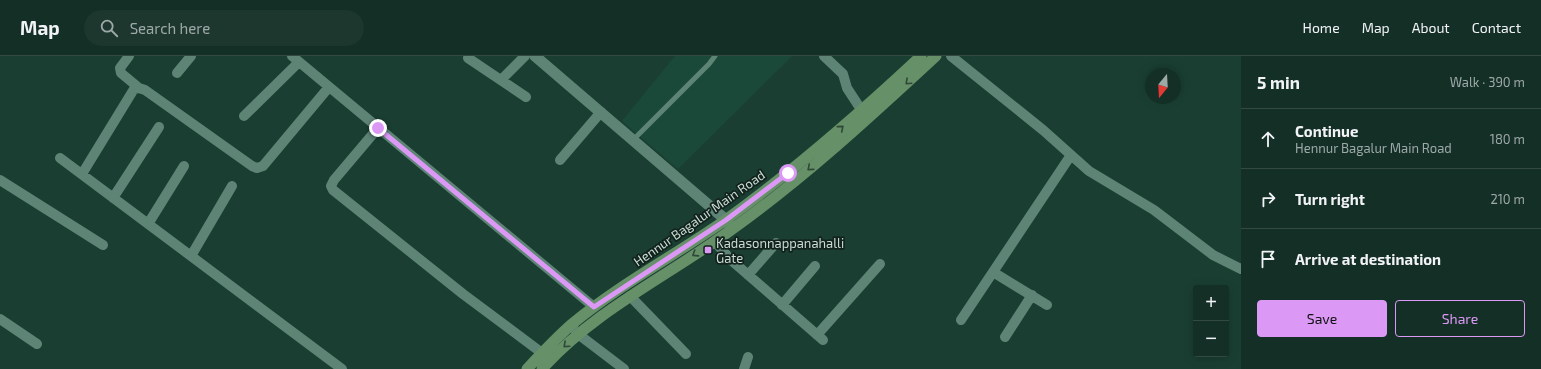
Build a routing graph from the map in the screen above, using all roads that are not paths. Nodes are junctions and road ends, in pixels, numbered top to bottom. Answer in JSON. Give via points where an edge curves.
{"nodes":[{"id":1,"x":128,"y":56,"type":"edge"},
{"id":2,"x":191,"y":56,"type":"edge"},
{"id":3,"x":525,"y":56,"type":"edge"},
{"id":4,"x":535,"y":56,"type":"edge"},
{"id":5,"x":714,"y":56,"type":"edge"},
{"id":6,"x":824,"y":56,"type":"edge"},
{"id":7,"x":921,"y":56,"type":"edge"},
{"id":8,"x":936,"y":56,"type":"edge"},
{"id":9,"x":951,"y":56,"type":"edge"},
{"id":10,"x":468,"y":58,"type":"dead end"},
{"id":11,"x":295,"y":59,"type":"edge"},
{"id":12,"x":177,"y":73,"type":"dead end"},
{"id":13,"x":501,"y":80,"type":"junction"},
{"id":14,"x":329,"y":87,"type":"junction"},
{"id":15,"x":139,"y":88,"type":"junction"},
{"id":16,"x":526,"y":97,"type":"dead end"},
{"id":17,"x":862,"y":111,"type":"junction"},
{"id":18,"x":601,"y":112,"type":"junction"},
{"id":19,"x":244,"y":116,"type":"dead end"},
{"id":20,"x":159,"y":127,"type":"dead end"},
{"id":21,"x":378,"y":128,"type":"junction"},
{"id":22,"x":633,"y":140,"type":"junction"},
{"id":23,"x":1071,"y":155,"type":"junction"},
{"id":24,"x":60,"y":158,"type":"dead end"},
{"id":25,"x":560,"y":160,"type":"dead end"},
{"id":26,"x":184,"y":166,"type":"dead end"},
{"id":27,"x":82,"y":174,"type":"junction"},
{"id":28,"x":0,"y":180,"type":"edge"},
{"id":29,"x":232,"y":186,"type":"dead end"},
{"id":30,"x":113,"y":198,"type":"junction"},
{"id":31,"x":726,"y":220,"type":"junction"},
{"id":32,"x":148,"y":224,"type":"junction"},
{"id":33,"x":733,"y":229,"type":"junction"},
{"id":34,"x":715,"y":242,"type":"junction"},
{"id":35,"x":776,"y":243,"type":"dead end"},
{"id":36,"x":104,"y":246,"type":"dead end"},
{"id":37,"x":191,"y":256,"type":"junction"},
{"id":38,"x":880,"y":264,"type":"dead end"},
{"id":39,"x":815,"y":266,"type":"dead end"},
{"id":40,"x":1241,"y":269,"type":"edge"},
{"id":41,"x":993,"y":272,"type":"junction"},
{"id":42,"x":748,"y":275,"type":"junction"},
{"id":43,"x":1032,"y":295,"type":"junction"},
{"id":44,"x":630,"y":296,"type":"junction"},
{"id":45,"x":782,"y":305,"type":"junction"},
{"id":46,"x":1047,"y":305,"type":"dead end"},
{"id":47,"x":594,"y":307,"type":"junction"},
{"id":48,"x":0,"y":319,"type":"edge"},
{"id":49,"x":961,"y":320,"type":"dead end"},
{"id":50,"x":575,"y":329,"type":"junction"},
{"id":51,"x":1005,"y":337,"type":"dead end"},
{"id":52,"x":38,"y":344,"type":"dead end"},
{"id":53,"x":542,"y":353,"type":"junction"},
{"id":54,"x":686,"y":354,"type":"dead end"},
{"id":55,"x":748,"y":357,"type":"dead end"},
{"id":56,"x":342,"y":369,"type":"edge"},
{"id":57,"x":528,"y":369,"type":"edge"},
{"id":58,"x":542,"y":369,"type":"edge"},
{"id":59,"x":624,"y":369,"type":"edge"},
{"id":60,"x":744,"y":369,"type":"edge"}],
"edges":[{"from":1,"to":15,"type":"street","via":[[120,68],[121,73]]},
{"from":2,"to":12,"type":"street"},
{"from":3,"to":13,"type":"street"},
{"from":4,"to":18,"type":"street"},
{"from":5,"to":22,"type":"lane"},
{"from":6,"to":17,"type":"street","via":[[843,74],[847,88]]},
{"from":7,"to":17,"type":"main road","name":"Hennur Bagalur Main Road"},
{"from":8,"to":33,"type":"main road","name":"Hennur Bagalur Main Road","one_way":true,"via":[[791,185]]},
{"from":9,"to":23,"type":"street"},
{"from":10,"to":13,"type":"street"},
{"from":11,"to":14,"type":"street"},
{"from":11,"to":19,"type":"street"},
{"from":13,"to":16,"type":"street"},
{"from":14,"to":15,"type":"street","via":[[263,166],[257,168]]},
{"from":14,"to":21,"type":"street"},
{"from":15,"to":27,"type":"street","via":[[134,90]]},
{"from":31,"to":17,"type":"main road","name":"Hennur Bagalur Main Road","one_way":true,"via":[[788,173]]},
{"from":18,"to":22,"type":"street"},
{"from":18,"to":25,"type":"street"},
{"from":20,"to":30,"type":"street"},
{"from":21,"to":47,"type":"street"},
{"from":21,"to":53,"type":"street","via":[[334,180],[331,186],[333,190],[463,294]]},
{"from":22,"to":31,"type":"street"},
{"from":23,"to":40,"type":"street","via":[[1089,171],[1154,210],[1213,255]]},
{"from":23,"to":41,"type":"street"},
{"from":24,"to":27,"type":"street"},
{"from":26,"to":32,"type":"street"},
{"from":27,"to":30,"type":"street"},
{"from":28,"to":36,"type":"street"},
{"from":29,"to":37,"type":"street"},
{"from":30,"to":32,"type":"street"},
{"from":31,"to":33,"type":"street"},
{"from":31,"to":47,"type":"main road","name":"Hennur Bagalur Main Road"},
{"from":32,"to":37,"type":"street"},
{"from":33,"to":34,"type":"main road","name":"Hennur Bagalur Main Road"},
{"from":34,"to":42,"type":"street"},
{"from":34,"to":44,"type":"main road","name":"Hennur Bagalur Main Road","one_way":true},
{"from":35,"to":42,"type":"street"},
{"from":37,"to":56,"type":"street"},
{"from":38,"to":45,"type":"street","via":[[820,337]]},
{"from":39,"to":45,"type":"street"},
{"from":41,"to":43,"type":"street"},
{"from":41,"to":49,"type":"street"},
{"from":42,"to":45,"type":"street"},
{"from":43,"to":46,"type":"street"},
{"from":43,"to":51,"type":"street"},
{"from":44,"to":50,"type":"main road","name":"Hennur Bagalur Main Road"},
{"from":44,"to":54,"type":"street"},
{"from":47,"to":50,"type":"main road","name":"Hennur Bagalur Main Road"},
{"from":48,"to":52,"type":"street"},
{"from":50,"to":53,"type":"main road","name":"Hennur Bagalur Main Road"},
{"from":50,"to":58,"type":"main road","name":"Hennur Bagalur Main Road","one_way":true},
{"from":50,"to":59,"type":"street"},
{"from":53,"to":57,"type":"main road","name":"Hennur Bagalur Main Road"},
{"from":55,"to":60,"type":"street"}]}
